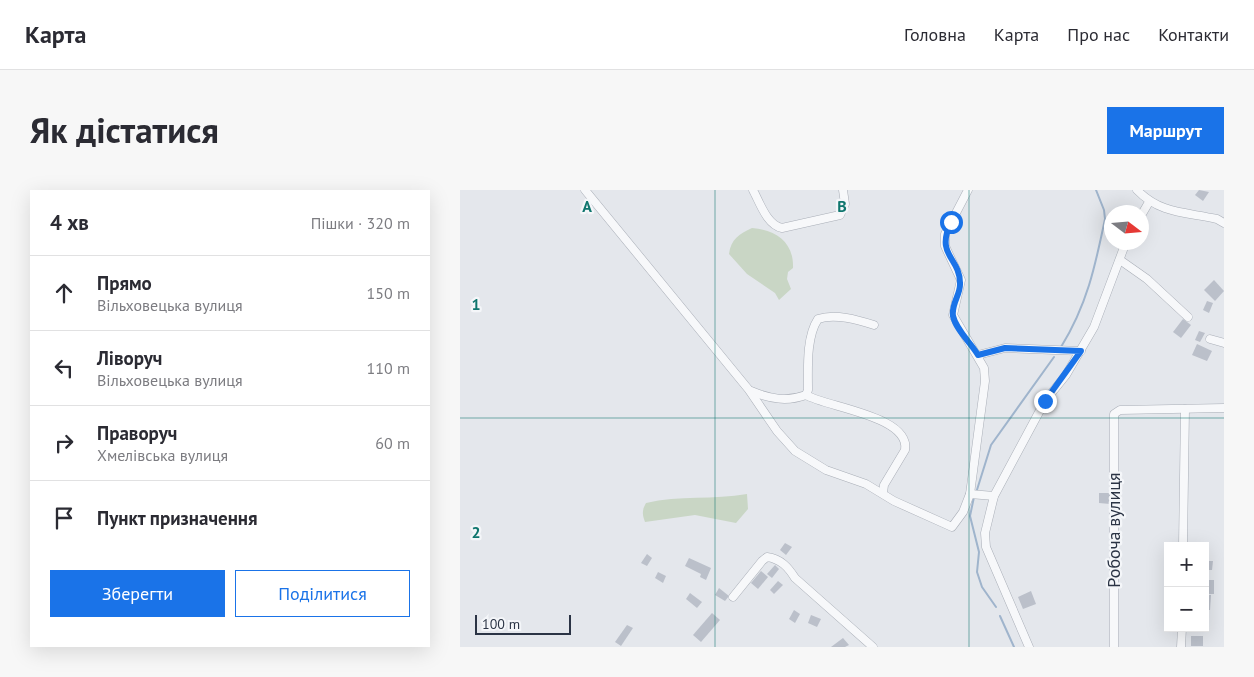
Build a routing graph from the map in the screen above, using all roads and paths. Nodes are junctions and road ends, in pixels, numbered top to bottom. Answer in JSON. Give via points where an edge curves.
{"nodes":[{"id":1,"x":585,"y":190,"type":"edge"},
{"id":2,"x":753,"y":190,"type":"edge"},
{"id":3,"x":843,"y":190,"type":"edge"},
{"id":4,"x":968,"y":190,"type":"edge"},
{"id":5,"x":1137,"y":190,"type":"edge"},
{"id":6,"x":1149,"y":202,"type":"junction"},
{"id":7,"x":1147,"y":205,"type":"edge"},
{"id":8,"x":1224,"y":223,"type":"edge"},
{"id":9,"x":1123,"y":250,"type":"edge"},
{"id":10,"x":1120,"y":260,"type":"junction"},
{"id":11,"x":1188,"y":317,"type":"dead end"},
{"id":12,"x":874,"y":325,"type":"dead end"},
{"id":13,"x":1210,"y":339,"type":"dead end"},
{"id":14,"x":1224,"y":343,"type":"edge"},
{"id":15,"x":1081,"y":351,"type":"junction"},
{"id":16,"x":978,"y":355,"type":"junction"},
{"id":17,"x":750,"y":390,"type":"junction"},
{"id":18,"x":806,"y":395,"type":"junction"},
{"id":19,"x":1224,"y":408,"type":"edge"},
{"id":20,"x":1185,"y":409,"type":"junction"},
{"id":21,"x":883,"y":493,"type":"junction"},
{"id":22,"x":971,"y":494,"type":"junction"},
{"id":23,"x":994,"y":496,"type":"junction"},
{"id":24,"x":1183,"y":542,"type":"edge"},
{"id":25,"x":733,"y":597,"type":"dead end"},
{"id":26,"x":1182,"y":632,"type":"edge"},
{"id":27,"x":873,"y":647,"type":"edge"},
{"id":28,"x":1029,"y":647,"type":"edge"},
{"id":29,"x":1114,"y":647,"type":"edge"},
{"id":30,"x":1181,"y":647,"type":"edge"}],
"edges":[{"from":1,"to":17,"type":"street"},
{"from":2,"to":3,"type":"street","via":[[771,221],[782,228],[840,215],[845,204]]},
{"from":4,"to":16,"type":"street","via":[[945,234],[945,246],[961,280],[953,315]]},
{"from":5,"to":6,"type":"street"},
{"from":6,"to":7,"type":"street"},
{"from":6,"to":8,"type":"street","via":[[1166,210]]},
{"from":9,"to":10,"type":"street"},
{"from":10,"to":11,"type":"street","via":[[1147,279]]},
{"from":10,"to":15,"type":"street"},
{"from":12,"to":18,"type":"street","via":[[848,318],[818,319],[810,344]]},
{"from":13,"to":14,"type":"street"},
{"from":15,"to":16,"type":"street","via":[[1005,348]]},
{"from":15,"to":23,"type":"street","via":[[1045,401]]},
{"from":16,"to":22,"type":"street","via":[[985,381]]},
{"from":17,"to":18,"type":"street","via":[[784,400]]},
{"from":17,"to":21,"type":"street","via":[[777,431],[796,451],[826,470]]},
{"from":18,"to":21,"type":"street","via":[[872,416],[903,439],[906,444],[904,450],[884,484]]},
{"from":19,"to":20,"type":"street"},
{"from":20,"to":24,"type":"street"},
{"from":20,"to":29,"type":"street","name":"Робоча вулиця","via":[[1120,410],[1114,414]]},
{"from":21,"to":22,"type":"street","via":[[952,527]]},
{"from":22,"to":23,"type":"street"},
{"from":23,"to":28,"type":"street","via":[[986,547]]},
{"from":25,"to":27,"type":"street","via":[[762,561],[772,558],[787,566],[795,578]]},
{"from":26,"to":30,"type":"street"}]}
